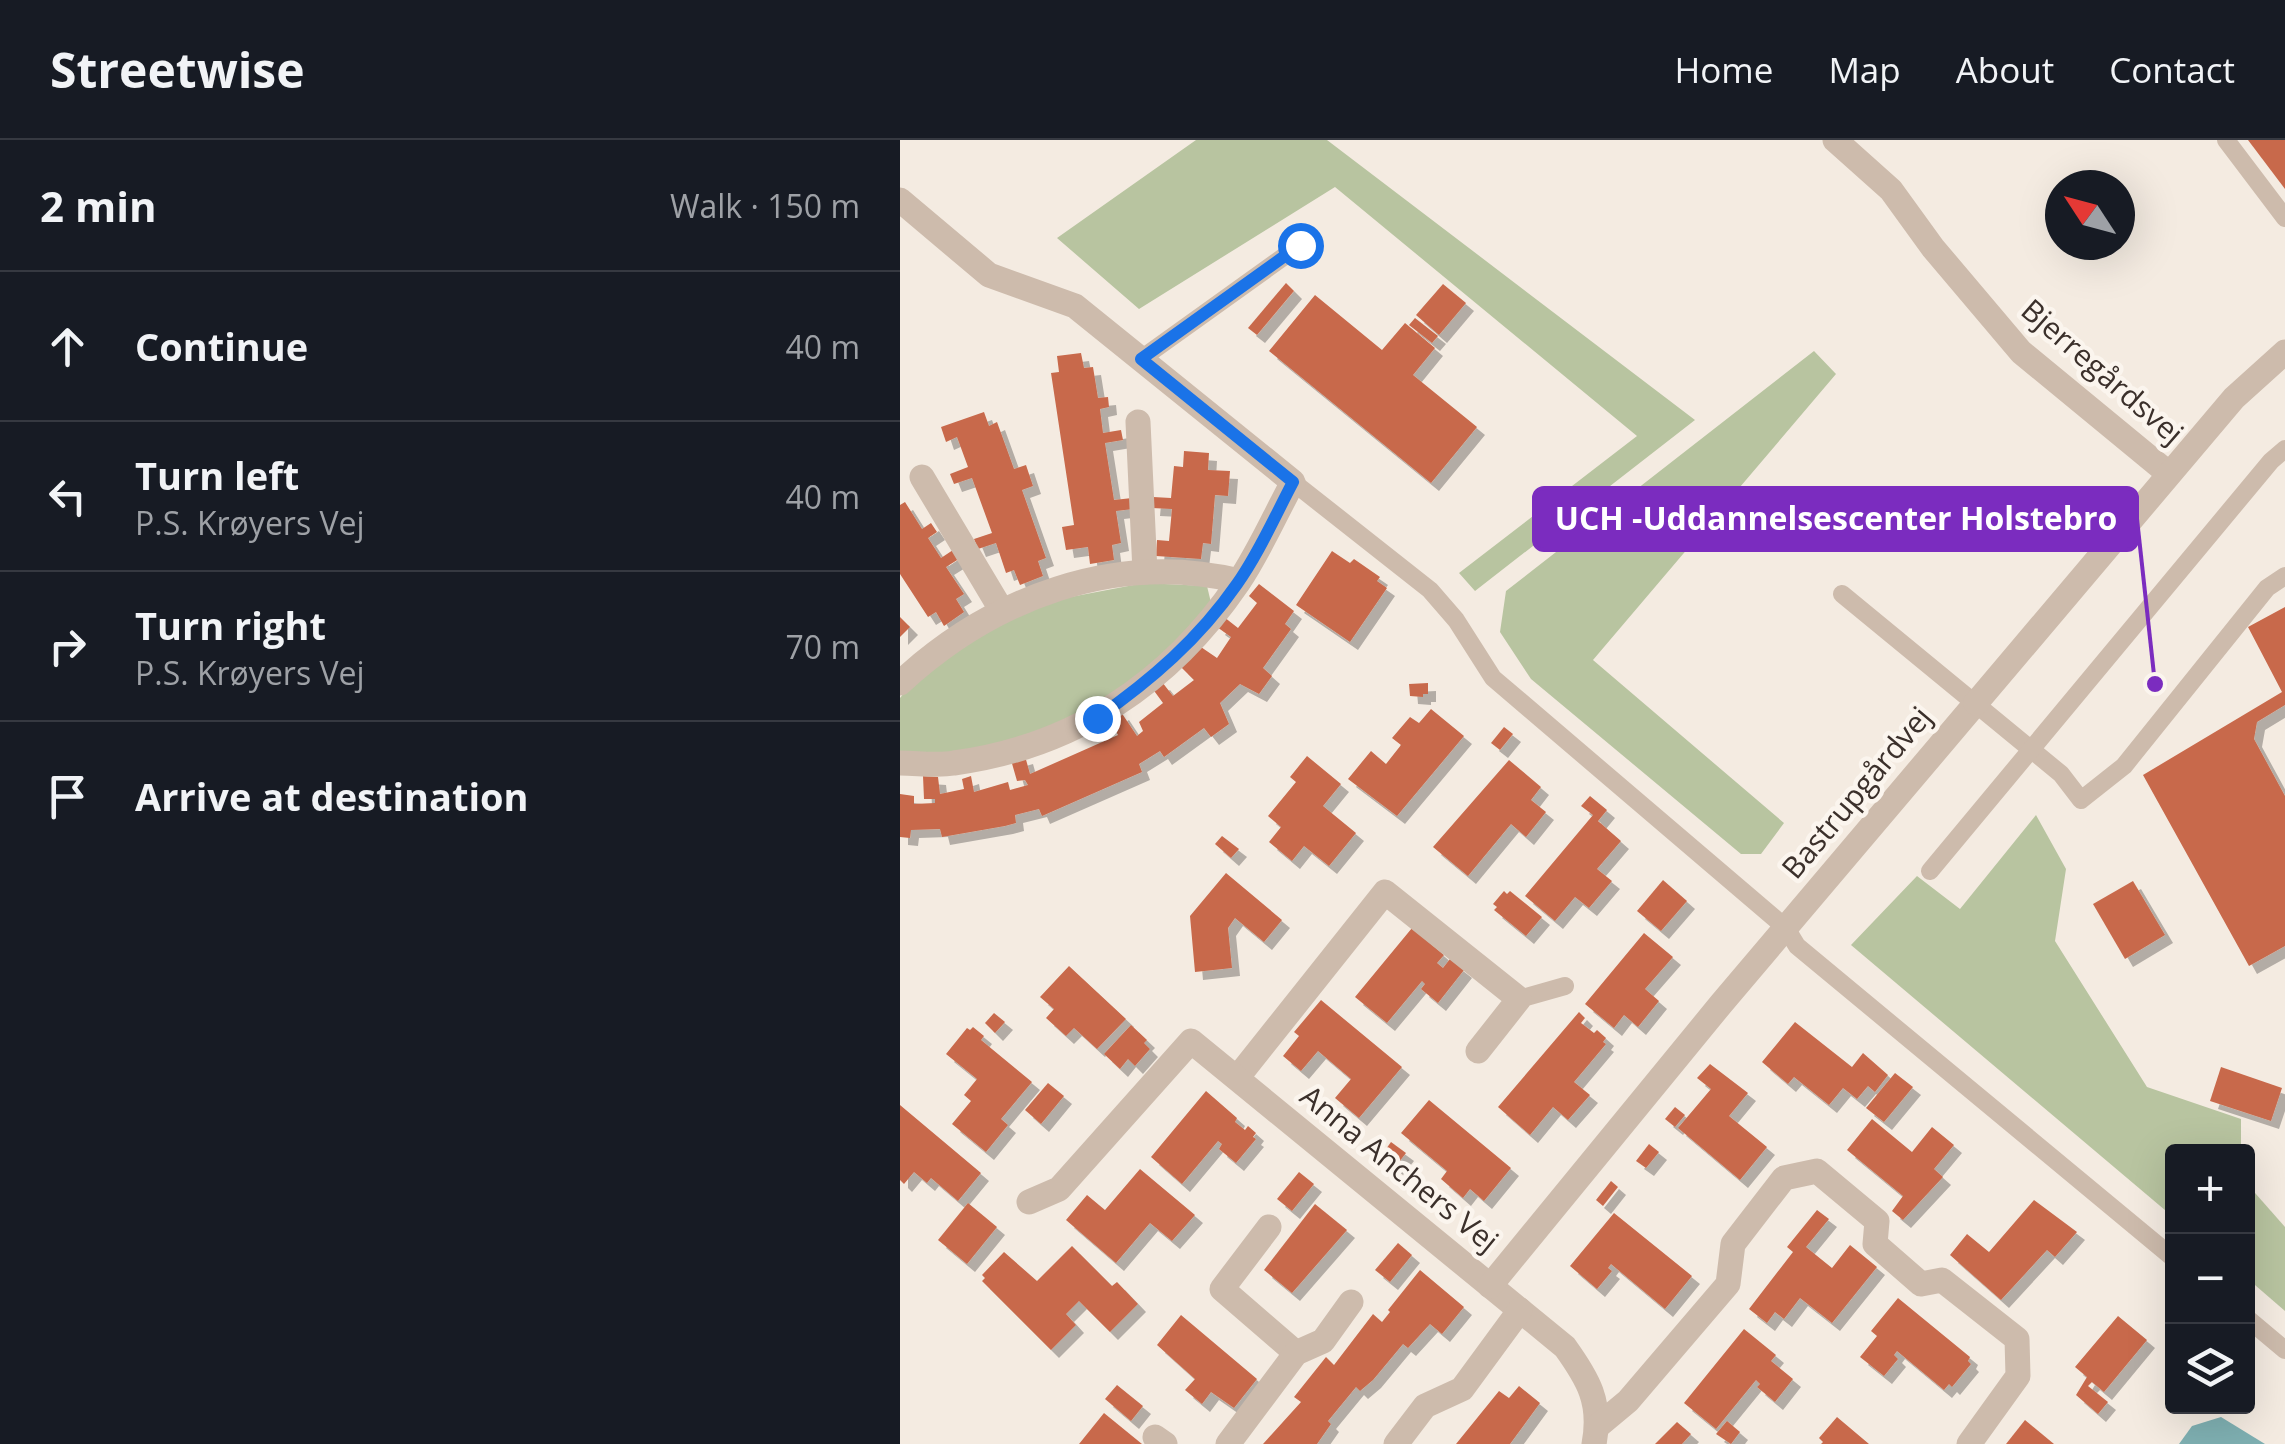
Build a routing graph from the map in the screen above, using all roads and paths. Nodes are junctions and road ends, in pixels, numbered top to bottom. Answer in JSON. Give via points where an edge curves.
{"nodes":[{"id":1,"x":1834,"y":140,"type":"edge"},
{"id":2,"x":2226,"y":140,"type":"edge"},
{"id":3,"x":900,"y":200,"type":"edge"},
{"id":4,"x":2285,"y":218,"type":"edge"},
{"id":5,"x":1300,"y":245,"type":"dead end"},
{"id":6,"x":2285,"y":352,"type":"edge"},
{"id":7,"x":1141,"y":359,"type":"junction"},
{"id":8,"x":1138,"y":422,"type":"dead end"},
{"id":9,"x":2285,"y":449,"type":"edge"},
{"id":10,"x":2168,"y":473,"type":"junction"},
{"id":11,"x":922,"y":477,"type":"dead end"},
{"id":12,"x":1293,"y":482,"type":"junction"},
{"id":13,"x":1145,"y":572,"type":"junction"},
{"id":14,"x":2285,"y":576,"type":"edge"},
{"id":15,"x":1240,"y":581,"type":"junction"},
{"id":16,"x":1842,"y":594,"type":"dead end"},
{"id":17,"x":1002,"y":611,"type":"junction"},
{"id":18,"x":900,"y":683,"type":"edge"},
{"id":19,"x":1976,"y":703,"type":"junction"},
{"id":20,"x":2031,"y":750,"type":"junction"},
{"id":21,"x":900,"y":763,"type":"edge"},
{"id":22,"x":1930,"y":871,"type":"dead end"},
{"id":23,"x":1786,"y":928,"type":"junction"},
{"id":24,"x":1566,"y":986,"type":"dead end"},
{"id":25,"x":1519,"y":999,"type":"junction"},
{"id":26,"x":1478,"y":1051,"type":"dead end"},
{"id":27,"x":1237,"y":1078,"type":"junction"},
{"id":28,"x":1029,"y":1202,"type":"dead end"},
{"id":29,"x":1270,"y":1228,"type":"dead end"},
{"id":30,"x":2165,"y":1251,"type":"edge"},
{"id":31,"x":1490,"y":1286,"type":"junction"},
{"id":32,"x":1351,"y":1302,"type":"dead end"},
{"id":33,"x":1520,"y":1310,"type":"junction"},
{"id":34,"x":2255,"y":1324,"type":"edge"},
{"id":35,"x":2285,"y":1350,"type":"edge"},
{"id":36,"x":1296,"y":1353,"type":"junction"},
{"id":37,"x":1596,"y":1435,"type":"edge"},
{"id":38,"x":1228,"y":1444,"type":"edge"},
{"id":39,"x":1396,"y":1444,"type":"edge"},
{"id":40,"x":1969,"y":1444,"type":"edge"}],
"edges":[{"from":1,"to":10,"type":"street","name":"Bjerregårdsvej","via":[[1891,190],[2021,352]]},
{"from":2,"to":4,"type":"lane"},
{"from":3,"to":7,"type":"street","via":[[989,275],[1075,306]]},
{"from":5,"to":7,"type":"lane"},
{"from":6,"to":10,"type":"street","name":"Bastrupgårdvej"},
{"from":7,"to":12,"type":"street"},
{"from":8,"to":13,"type":"street"},
{"from":9,"to":20,"type":"lane"},
{"from":10,"to":19,"type":"street","name":"Bastrupgårdvej"},
{"from":11,"to":17,"type":"street"},
{"from":12,"to":15,"type":"street"},
{"from":12,"to":23,"type":"lane","via":[[1430,590],[1493,678]]},
{"from":13,"to":15,"type":"street","via":[[1198,571]]},
{"from":13,"to":17,"type":"street","via":[[1072,584]]},
{"from":14,"to":20,"type":"lane","via":[[2267,588],[2124,766],[2081,800]]},
{"from":15,"to":21,"type":"street","via":[[1202,631],[1097,718],[1035,746],[951,764]]},
{"from":16,"to":19,"type":"lane"},
{"from":17,"to":18,"type":"street"},
{"from":19,"to":20,"type":"lane"},
{"from":19,"to":23,"type":"street","name":"Bastrupgårdvej"},
{"from":20,"to":22,"type":"lane"},
{"from":23,"to":30,"type":"lane","via":[[1797,946]]},
{"from":23,"to":31,"type":"street","name":"Bastrupgårdvej"},
{"from":24,"to":25,"type":"lane"},
{"from":25,"to":26,"type":"street"},
{"from":25,"to":27,"type":"street","via":[[1385,892]]},
{"from":27,"to":28,"type":"street","name":"Anna Anchers Vej","via":[[1191,1041],[1059,1189]]},
{"from":27,"to":31,"type":"street","name":"Anna Anchers Vej"},
{"from":29,"to":36,"type":"street","via":[[1222,1289]]},
{"from":31,"to":33,"type":"street","name":"Anna Anchers Vej"},
{"from":32,"to":36,"type":"street","via":[[1323,1341]]},
{"from":33,"to":37,"type":"street","name":"Anna Anchers Vej","via":[[1565,1347],[1591,1384]]},
{"from":33,"to":39,"type":"street","via":[[1462,1389],[1425,1406]]},
{"from":34,"to":35,"type":"lane"},
{"from":36,"to":38,"type":"street"},
{"from":37,"to":40,"type":"street","name":"Anna Anchers Vej","via":[[1728,1284],[1733,1244],[1784,1178],[1817,1171],[1876,1220],[1875,1244],[1921,1284],[1942,1280],[2018,1338],[2018,1376]]}]}
